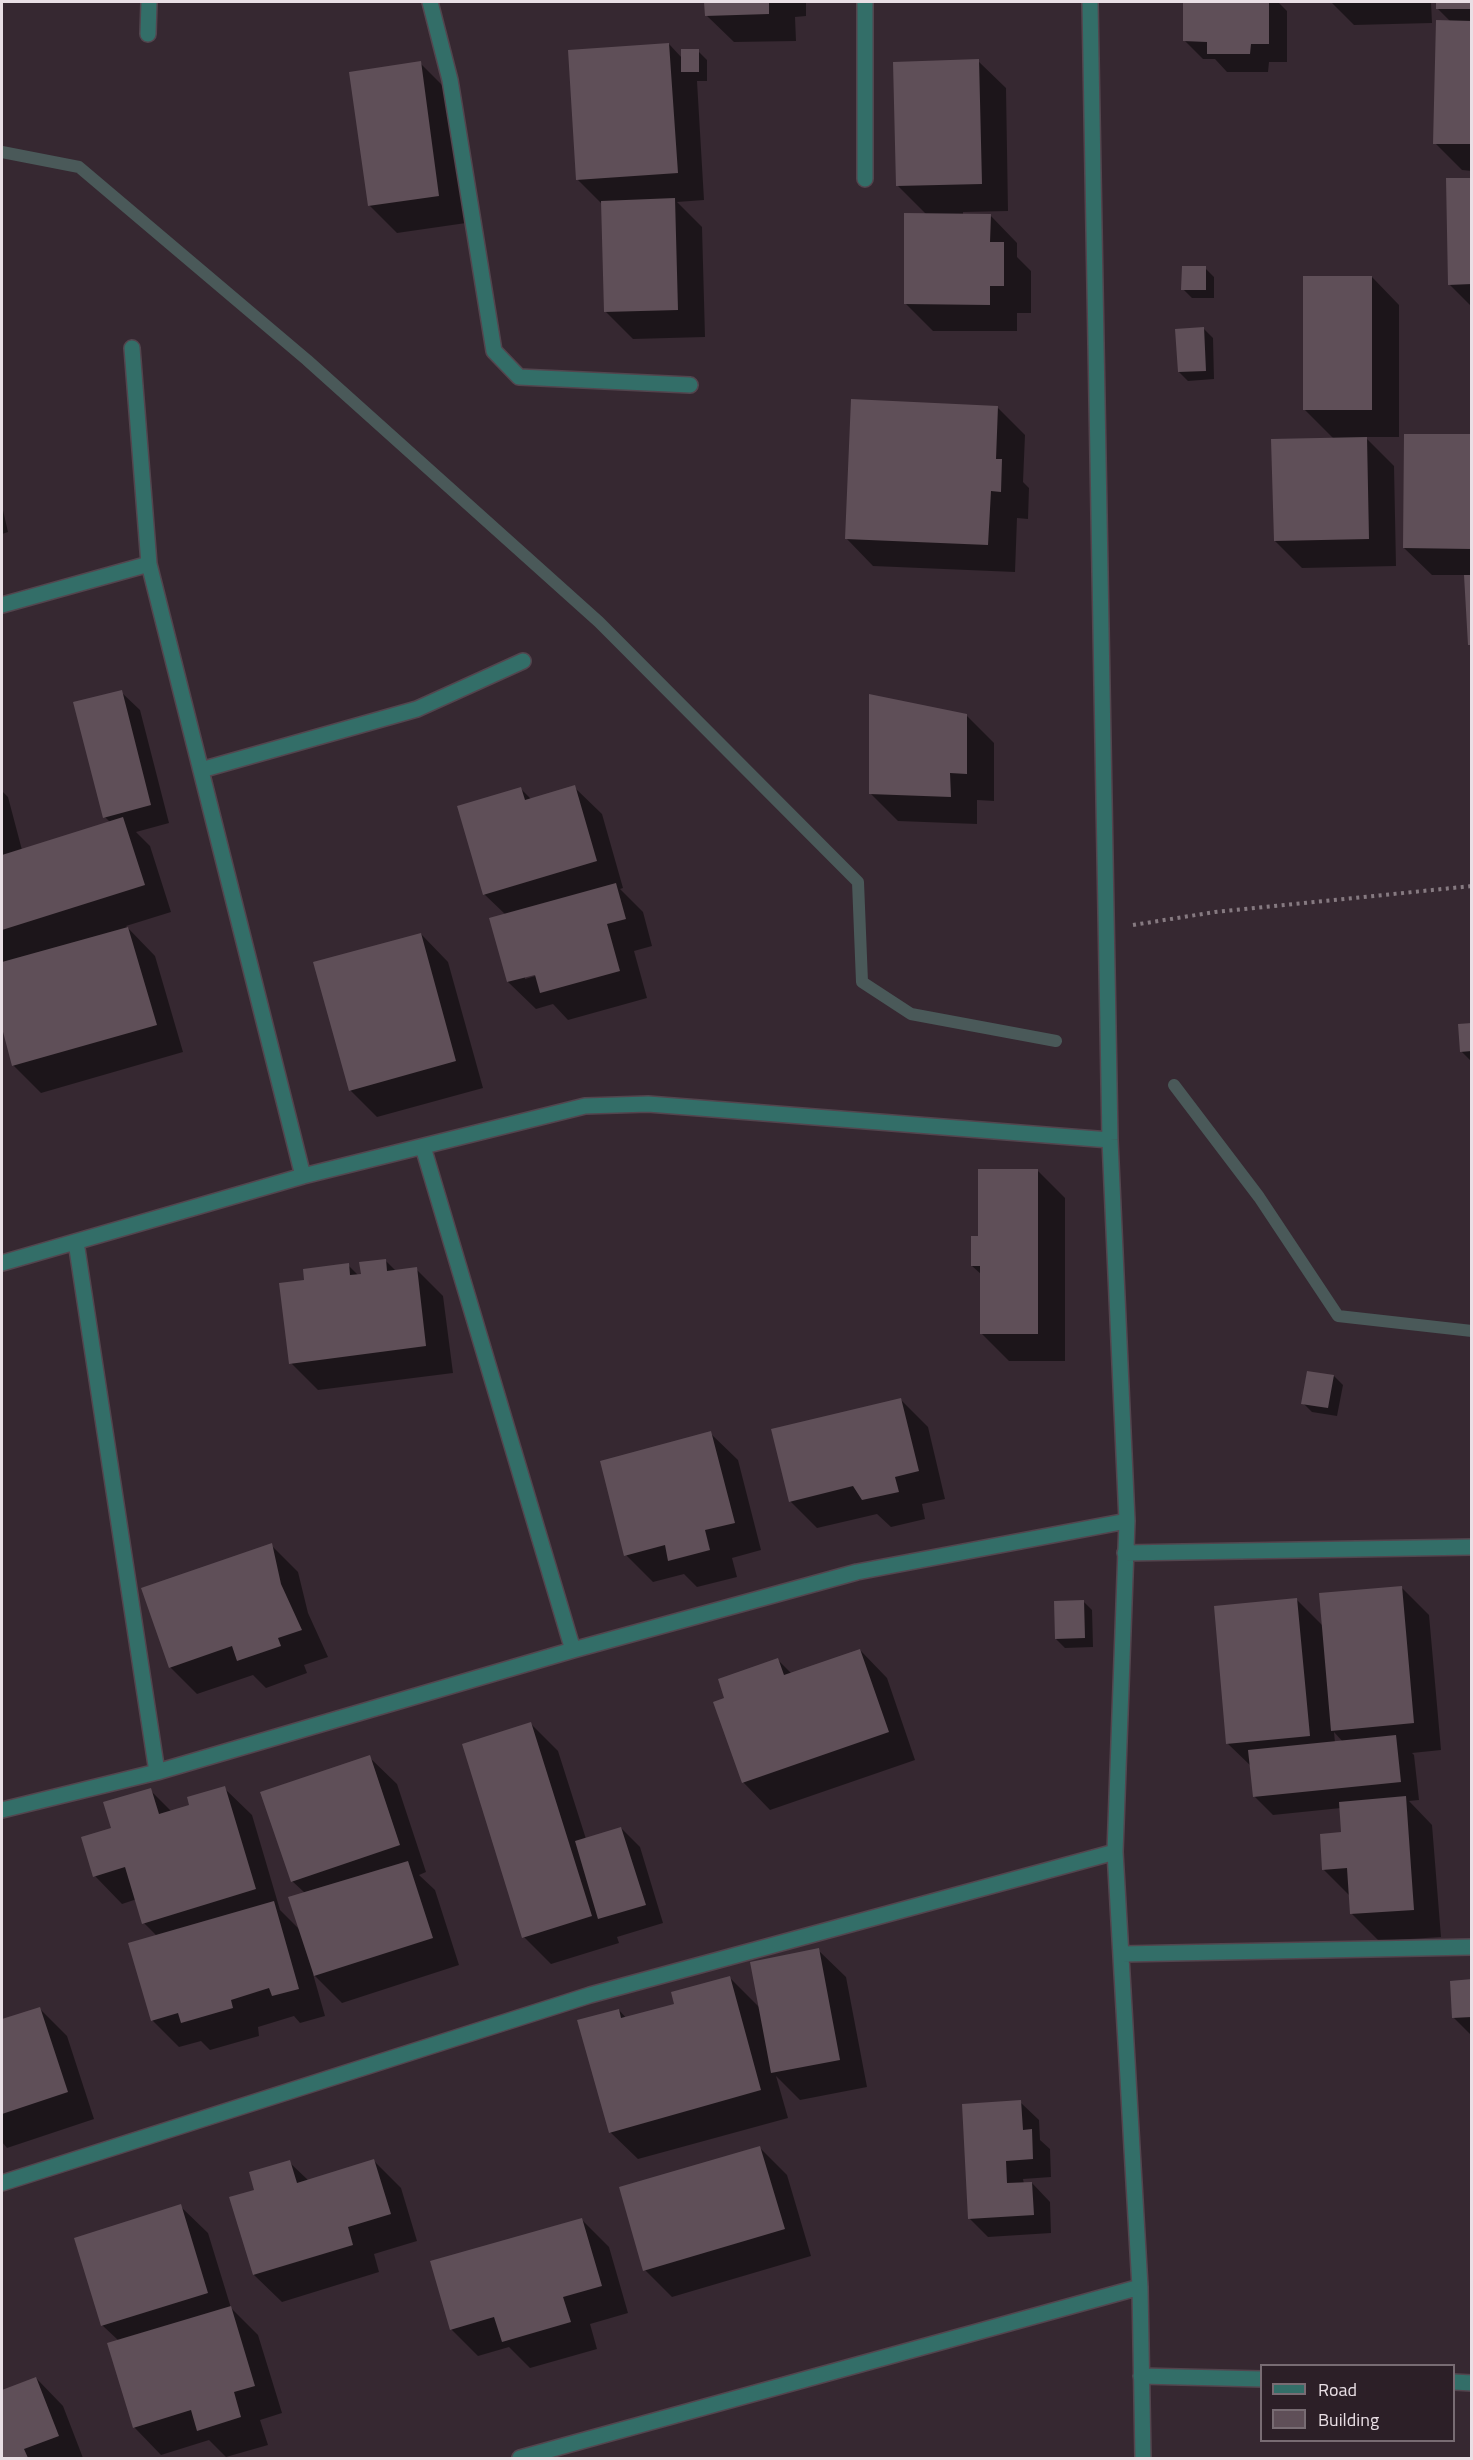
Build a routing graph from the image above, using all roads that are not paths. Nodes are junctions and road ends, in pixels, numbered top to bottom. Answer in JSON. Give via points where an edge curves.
{"nodes":[{"id":1,"x":149,"y":2,"type":"edge"},
{"id":2,"x":430,"y":2,"type":"edge"},
{"id":3,"x":865,"y":2,"type":"edge"},
{"id":4,"x":1090,"y":2,"type":"edge"},
{"id":5,"x":148,"y":34,"type":"dead end"},
{"id":6,"x":865,"y":179,"type":"dead end"},
{"id":7,"x":132,"y":348,"type":"dead end"},
{"id":8,"x":690,"y":385,"type":"dead end"},
{"id":9,"x":149,"y":564,"type":"junction"},
{"id":10,"x":2,"y":605,"type":"edge"},
{"id":11,"x":523,"y":661,"type":"dead end"},
{"id":12,"x":201,"y":770,"type":"junction"},
{"id":13,"x":1110,"y":1140,"type":"junction"},
{"id":14,"x":423,"y":1146,"type":"junction"},
{"id":15,"x":303,"y":1176,"type":"junction"},
{"id":16,"x":76,"y":1242,"type":"junction"},
{"id":17,"x":2,"y":1263,"type":"edge"},
{"id":18,"x":1127,"y":1521,"type":"junction"},
{"id":19,"x":1472,"y":1546,"type":"edge"},
{"id":20,"x":1125,"y":1553,"type":"junction"},
{"id":21,"x":573,"y":1650,"type":"junction"},
{"id":22,"x":157,"y":1772,"type":"junction"},
{"id":23,"x":2,"y":1810,"type":"edge"},
{"id":24,"x":1115,"y":1852,"type":"junction"},
{"id":25,"x":1472,"y":1947,"type":"edge"},
{"id":26,"x":1122,"y":1954,"type":"junction"},
{"id":27,"x":2,"y":2183,"type":"edge"},
{"id":28,"x":1140,"y":2287,"type":"junction"},
{"id":29,"x":1141,"y":2376,"type":"junction"},
{"id":30,"x":1260,"y":2379,"type":"edge"},
{"id":31,"x":1455,"y":2382,"type":"edge"},
{"id":32,"x":1472,"y":2383,"type":"edge"},
{"id":33,"x":520,"y":2458,"type":"edge"},
{"id":34,"x":1143,"y":2458,"type":"edge"}],
"edges":[{"from":1,"to":5,"type":"street"},
{"from":2,"to":8,"type":"street","via":[[450,80],[494,351],[519,377]]},
{"from":3,"to":6,"type":"street"},
{"from":4,"to":13,"type":"street"},
{"from":7,"to":9,"type":"street"},
{"from":9,"to":10,"type":"street"},
{"from":9,"to":12,"type":"street"},
{"from":11,"to":12,"type":"street","via":[[417,709]]},
{"from":12,"to":15,"type":"street"},
{"from":13,"to":14,"type":"street","via":[[648,1104],[585,1106]]},
{"from":13,"to":18,"type":"street"},
{"from":14,"to":15,"type":"street"},
{"from":14,"to":21,"type":"street"},
{"from":15,"to":16,"type":"street"},
{"from":16,"to":17,"type":"street"},
{"from":16,"to":22,"type":"street"},
{"from":18,"to":20,"type":"street"},
{"from":18,"to":21,"type":"street","via":[[857,1572]]},
{"from":19,"to":20,"type":"street"},
{"from":20,"to":24,"type":"street"},
{"from":21,"to":22,"type":"street"},
{"from":22,"to":23,"type":"street"},
{"from":24,"to":26,"type":"street"},
{"from":24,"to":27,"type":"street","via":[[590,1995]]},
{"from":25,"to":26,"type":"street"},
{"from":26,"to":28,"type":"street"},
{"from":28,"to":29,"type":"street"},
{"from":28,"to":33,"type":"street"},
{"from":29,"to":30,"type":"street"},
{"from":29,"to":34,"type":"street"},
{"from":31,"to":32,"type":"street"}]}
